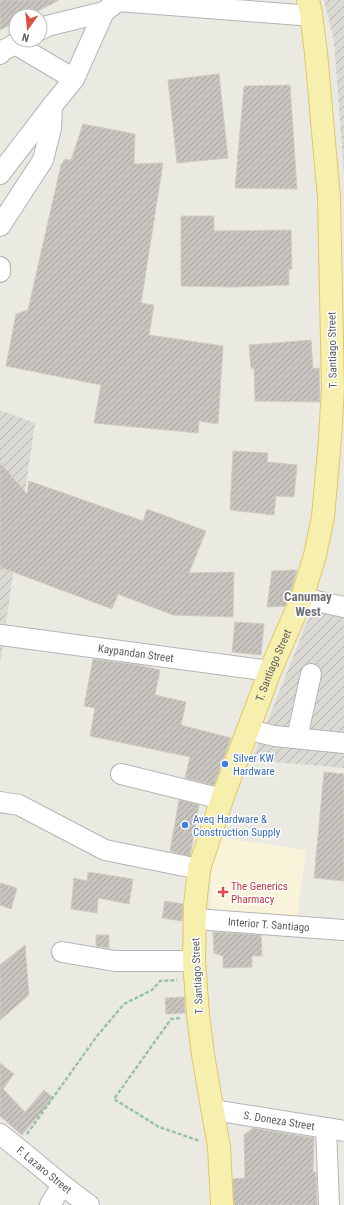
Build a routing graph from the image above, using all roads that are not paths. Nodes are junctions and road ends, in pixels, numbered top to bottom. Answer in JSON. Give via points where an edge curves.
{"nodes":[{"id":1,"x":310,"y":7,"type":"edge"},
{"id":2,"x":104,"y":12,"type":"junction"},
{"id":3,"x":48,"y":26,"type":"edge"},
{"id":4,"x":17,"y":48,"type":"edge"},
{"id":5,"x":74,"y":79,"type":"junction"},
{"id":6,"x":52,"y":106,"type":"junction"},
{"id":7,"x":0,"y":174,"type":"edge"},
{"id":8,"x":0,"y":226,"type":"edge"},
{"id":9,"x":337,"y":248,"type":"edge"},
{"id":10,"x":0,"y":267,"type":"edge"},
{"id":11,"x":0,"y":272,"type":"edge"},
{"id":12,"x":338,"y":389,"type":"edge"},
{"id":13,"x":302,"y":598,"type":"junction"},
{"id":14,"x":344,"y":607,"type":"edge"},
{"id":15,"x":1,"y":635,"type":"dead end"},
{"id":16,"x":270,"y":672,"type":"junction"},
{"id":17,"x":311,"y":674,"type":"dead end"},
{"id":18,"x":248,"y":730,"type":"junction"},
{"id":19,"x":297,"y":738,"type":"junction"},
{"id":20,"x":344,"y":743,"type":"edge"},
{"id":21,"x":121,"y":774,"type":"dead end"},
{"id":22,"x":222,"y":799,"type":"junction"},
{"id":23,"x":0,"y":802,"type":"edge"},
{"id":24,"x":199,"y":869,"type":"junction"},
{"id":25,"x":195,"y":919,"type":"junction"},
{"id":26,"x":344,"y":930,"type":"edge"},
{"id":27,"x":62,"y":952,"type":"dead end"},
{"id":28,"x":195,"y":971,"type":"junction"},
{"id":29,"x":214,"y":1110,"type":"junction"},
{"id":30,"x":335,"y":1130,"type":"edge"},
{"id":31,"x":0,"y":1134,"type":"edge"},
{"id":32,"x":62,"y":1185,"type":"junction"},
{"id":33,"x":50,"y":1205,"type":"edge"},
{"id":34,"x":89,"y":1205,"type":"edge"},
{"id":35,"x":222,"y":1205,"type":"edge"},
{"id":36,"x":329,"y":1205,"type":"edge"}],
"edges":[{"from":1,"to":2,"type":"street","via":[[300,15],[118,0]]},
{"from":1,"to":9,"type":"main road","name":"T. Santiago Street","via":[[329,198]]},
{"from":2,"to":3,"type":"street"},
{"from":2,"to":5,"type":"street"},
{"from":4,"to":5,"type":"street"},
{"from":5,"to":6,"type":"street"},
{"from":6,"to":7,"type":"street"},
{"from":6,"to":8,"type":"street","via":[[51,128],[43,160]]},
{"from":9,"to":12,"type":"main road","name":"T. Santiago Street"},
{"from":10,"to":11,"type":"street"},
{"from":12,"to":13,"type":"main road","name":"T. Santiago Street","via":[[323,517]]},
{"from":13,"to":14,"type":"street"},
{"from":13,"to":16,"type":"main road","name":"T. Santiago Street"},
{"from":15,"to":16,"type":"street","name":"Kaypandan Street"},
{"from":16,"to":18,"type":"main road","name":"T. Santiago Street"},
{"from":17,"to":19,"type":"street"},
{"from":18,"to":19,"type":"street"},
{"from":18,"to":22,"type":"main road","name":"T. Santiago Street"},
{"from":19,"to":20,"type":"street"},
{"from":21,"to":22,"type":"street"},
{"from":22,"to":24,"type":"main road","name":"T. Santiago Street"},
{"from":23,"to":24,"type":"street","via":[[19,805],[105,850]]},
{"from":24,"to":25,"type":"main road","name":"T. Santiago Street"},
{"from":25,"to":26,"type":"street","name":"Interior T. Santiago"},
{"from":25,"to":28,"type":"main road","name":"T. Santiago Street"},
{"from":27,"to":28,"type":"street"},
{"from":28,"to":29,"type":"main road","name":"T. Santiago Street","via":[[198,1015]]},
{"from":29,"to":30,"type":"street","name":"S. Doneza Street"},
{"from":29,"to":35,"type":"main road","name":"T. Santiago Street"},
{"from":30,"to":36,"type":"street"},
{"from":31,"to":32,"type":"street","name":"F. Lazaro Street"},
{"from":32,"to":33,"type":"street"},
{"from":32,"to":34,"type":"street","name":"F. Lazaro Street"}]}
